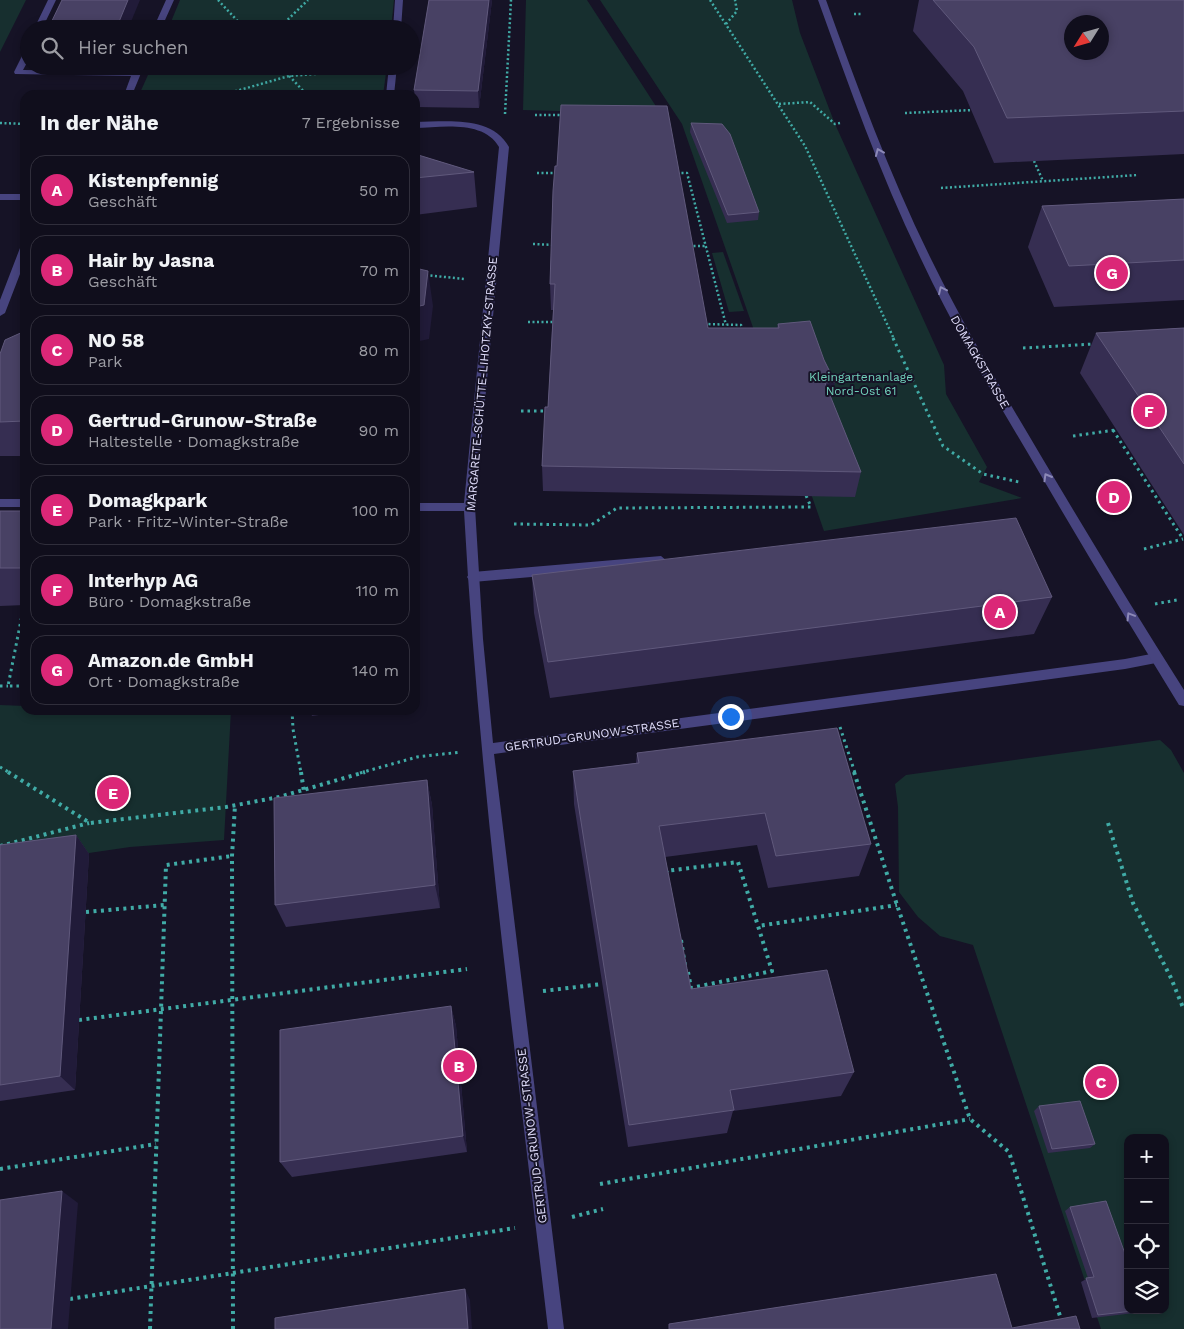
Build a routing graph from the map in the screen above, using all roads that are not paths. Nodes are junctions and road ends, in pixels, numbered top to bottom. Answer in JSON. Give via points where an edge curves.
{"nodes":[{"id":1,"x":52,"y":0,"type":"edge"},
{"id":2,"x":170,"y":0,"type":"edge"},
{"id":3,"x":399,"y":0,"type":"edge"},
{"id":4,"x":822,"y":0,"type":"edge"},
{"id":5,"x":42,"y":20,"type":"edge"},
{"id":6,"x":161,"y":20,"type":"edge"},
{"id":7,"x":397,"y":20,"type":"edge"},
{"id":8,"x":137,"y":75,"type":"edge"},
{"id":9,"x":392,"y":75,"type":"edge"},
{"id":10,"x":130,"y":90,"type":"edge"},
{"id":11,"x":391,"y":90,"type":"edge"},
{"id":12,"x":420,"y":125,"type":"edge"},
{"id":13,"x":0,"y":197,"type":"edge"},
{"id":14,"x":20,"y":197,"type":"edge"},
{"id":15,"x":20,"y":261,"type":"edge"},
{"id":16,"x":0,"y":312,"type":"edge"},
{"id":17,"x":0,"y":503,"type":"edge"},
{"id":18,"x":20,"y":503,"type":"edge"},
{"id":19,"x":420,"y":507,"type":"edge"},
{"id":20,"x":469,"y":507,"type":"junction"},
{"id":21,"x":672,"y":560,"type":"edge"},
{"id":22,"x":473,"y":577,"type":"junction"},
{"id":23,"x":1156,"y":658,"type":"junction"},
{"id":24,"x":1184,"y":701,"type":"edge"},
{"id":25,"x":487,"y":750,"type":"junction"},
{"id":26,"x":556,"y":1329,"type":"edge"}],
"edges":[{"from":1,"to":5,"type":"street"},
{"from":2,"to":6,"type":"street"},
{"from":3,"to":7,"type":"street"},
{"from":23,"to":4,"type":"street","name":"DOMAGKSTRASSE","one_way":true,"via":[[953,315],[864,117]]},
{"from":8,"to":10,"type":"street"},
{"from":9,"to":11,"type":"street"},
{"from":12,"to":20,"type":"street","name":"MARGARETE-SCHÜTTE-LIHOTZKY-STRASSE","via":[[472,126],[490,130],[501,137],[504,147]]},
{"from":13,"to":14,"type":"street"},
{"from":15,"to":16,"type":"street"},
{"from":17,"to":18,"type":"street"},
{"from":19,"to":20,"type":"street"},
{"from":20,"to":22,"type":"street","name":"MARGARETE-SCHÜTTE-LIHOTZKY-STRASSE"},
{"from":21,"to":22,"type":"street"},
{"from":22,"to":25,"type":"street","name":"MARGARETE-SCHÜTTE-LIHOTZKY-STRASSE"},
{"from":23,"to":24,"type":"street","name":"DOMAGKSTRASSE"},
{"from":23,"to":25,"type":"street","name":"GERTRUD-GRUNOW-STRASSE"},
{"from":25,"to":26,"type":"street","name":"GERTRUD-GRUNOW-STRASSE"}]}
